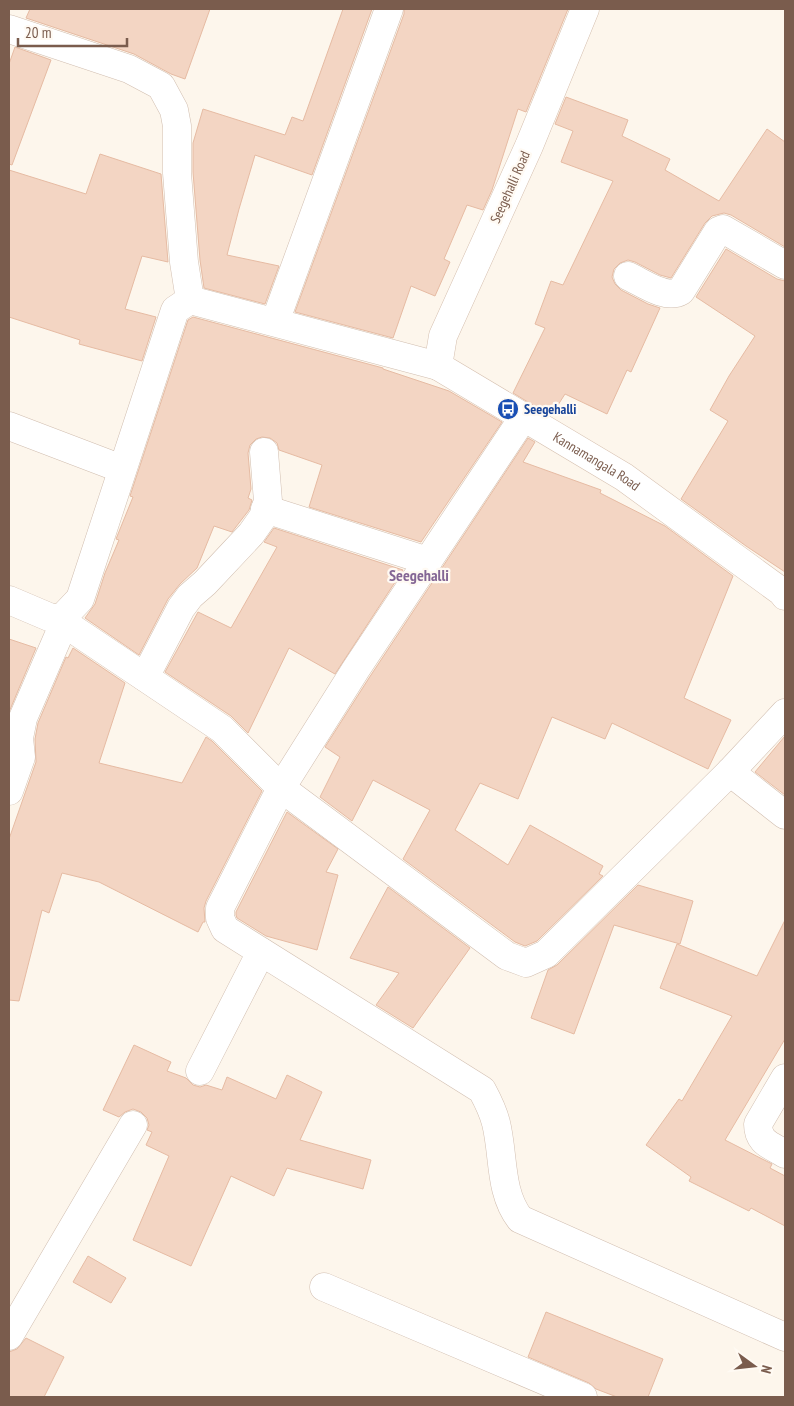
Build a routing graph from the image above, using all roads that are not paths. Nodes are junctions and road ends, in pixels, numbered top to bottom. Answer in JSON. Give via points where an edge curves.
{"nodes":[{"id":1,"x":389,"y":9,"type":"edge"},
{"id":2,"x":585,"y":9,"type":"edge"},
{"id":3,"x":9,"y":29,"type":"edge"},
{"id":4,"x":785,"y":265,"type":"edge"},
{"id":5,"x":628,"y":276,"type":"dead end"},
{"id":6,"x":190,"y":300,"type":"junction"},
{"id":7,"x":275,"y":322,"type":"junction"},
{"id":8,"x":438,"y":366,"type":"junction"},
{"id":9,"x":523,"y":418,"type":"junction"},
{"id":10,"x":9,"y":426,"type":"edge"},
{"id":11,"x":264,"y":452,"type":"dead end"},
{"id":12,"x":122,"y":469,"type":"junction"},
{"id":13,"x":265,"y":509,"type":"junction"},
{"id":14,"x":428,"y":561,"type":"junction"},
{"id":15,"x":785,"y":596,"type":"edge"},
{"id":16,"x":9,"y":600,"type":"edge"},
{"id":17,"x":63,"y":621,"type":"junction"},
{"id":18,"x":145,"y":677,"type":"junction"},
{"id":19,"x":785,"y":713,"type":"edge"},
{"id":20,"x":730,"y":772,"type":"junction"},
{"id":21,"x":281,"y":788,"type":"junction"},
{"id":22,"x":9,"y":791,"type":"edge"},
{"id":23,"x":785,"y":815,"type":"edge"},
{"id":24,"x":261,"y":952,"type":"junction"},
{"id":25,"x":200,"y":1071,"type":"dead end"},
{"id":26,"x":785,"y":1078,"type":"edge"},
{"id":27,"x":133,"y":1125,"type":"dead end"},
{"id":28,"x":785,"y":1154,"type":"edge"},
{"id":29,"x":324,"y":1287,"type":"dead end"},
{"id":30,"x":9,"y":1336,"type":"edge"},
{"id":31,"x":785,"y":1337,"type":"edge"},
{"id":32,"x":583,"y":1397,"type":"edge"}],
"edges":[{"from":1,"to":7,"type":"street"},
{"from":2,"to":8,"type":"street","name":"Seegehalli Road","via":[[529,146],[443,336]]},
{"from":3,"to":6,"type":"street","via":[[129,69],[161,86],[176,118],[180,223]]},
{"from":4,"to":5,"type":"street","via":[[723,229],[718,231],[681,291],[675,295]]},
{"from":6,"to":7,"type":"street","name":"Kannamangala Road"},
{"from":6,"to":12,"type":"street","via":[[175,310]]},
{"from":7,"to":8,"type":"street","name":"Kannamangala Road"},
{"from":8,"to":9,"type":"street","name":"Kannamangala Road"},
{"from":9,"to":14,"type":"street"},
{"from":9,"to":15,"type":"street","name":"Kannamangala Road","via":[[624,477]]},
{"from":10,"to":12,"type":"street"},
{"from":11,"to":13,"type":"street","via":[[268,501]]},
{"from":12,"to":17,"type":"street","via":[[80,599]]},
{"from":13,"to":14,"type":"street"},
{"from":13,"to":18,"type":"street","via":[[251,534],[181,608]]},
{"from":14,"to":21,"type":"street"},
{"from":16,"to":17,"type":"street"},
{"from":17,"to":18,"type":"street"},
{"from":17,"to":22,"type":"street","via":[[23,718],[18,738],[21,757]]},
{"from":18,"to":21,"type":"street","via":[[222,729]]},
{"from":19,"to":20,"type":"street"},
{"from":20,"to":21,"type":"street","via":[[546,954],[526,962],[507,956]]},
{"from":20,"to":23,"type":"street"},
{"from":21,"to":24,"type":"street","via":[[220,908],[225,930]]},
{"from":24,"to":25,"type":"street"},
{"from":24,"to":31,"type":"street","via":[[482,1090],[496,1122],[507,1196],[520,1219]]},
{"from":26,"to":28,"type":"street","via":[[758,1124],[761,1139]]},
{"from":27,"to":30,"type":"street"},
{"from":29,"to":32,"type":"street"}]}
